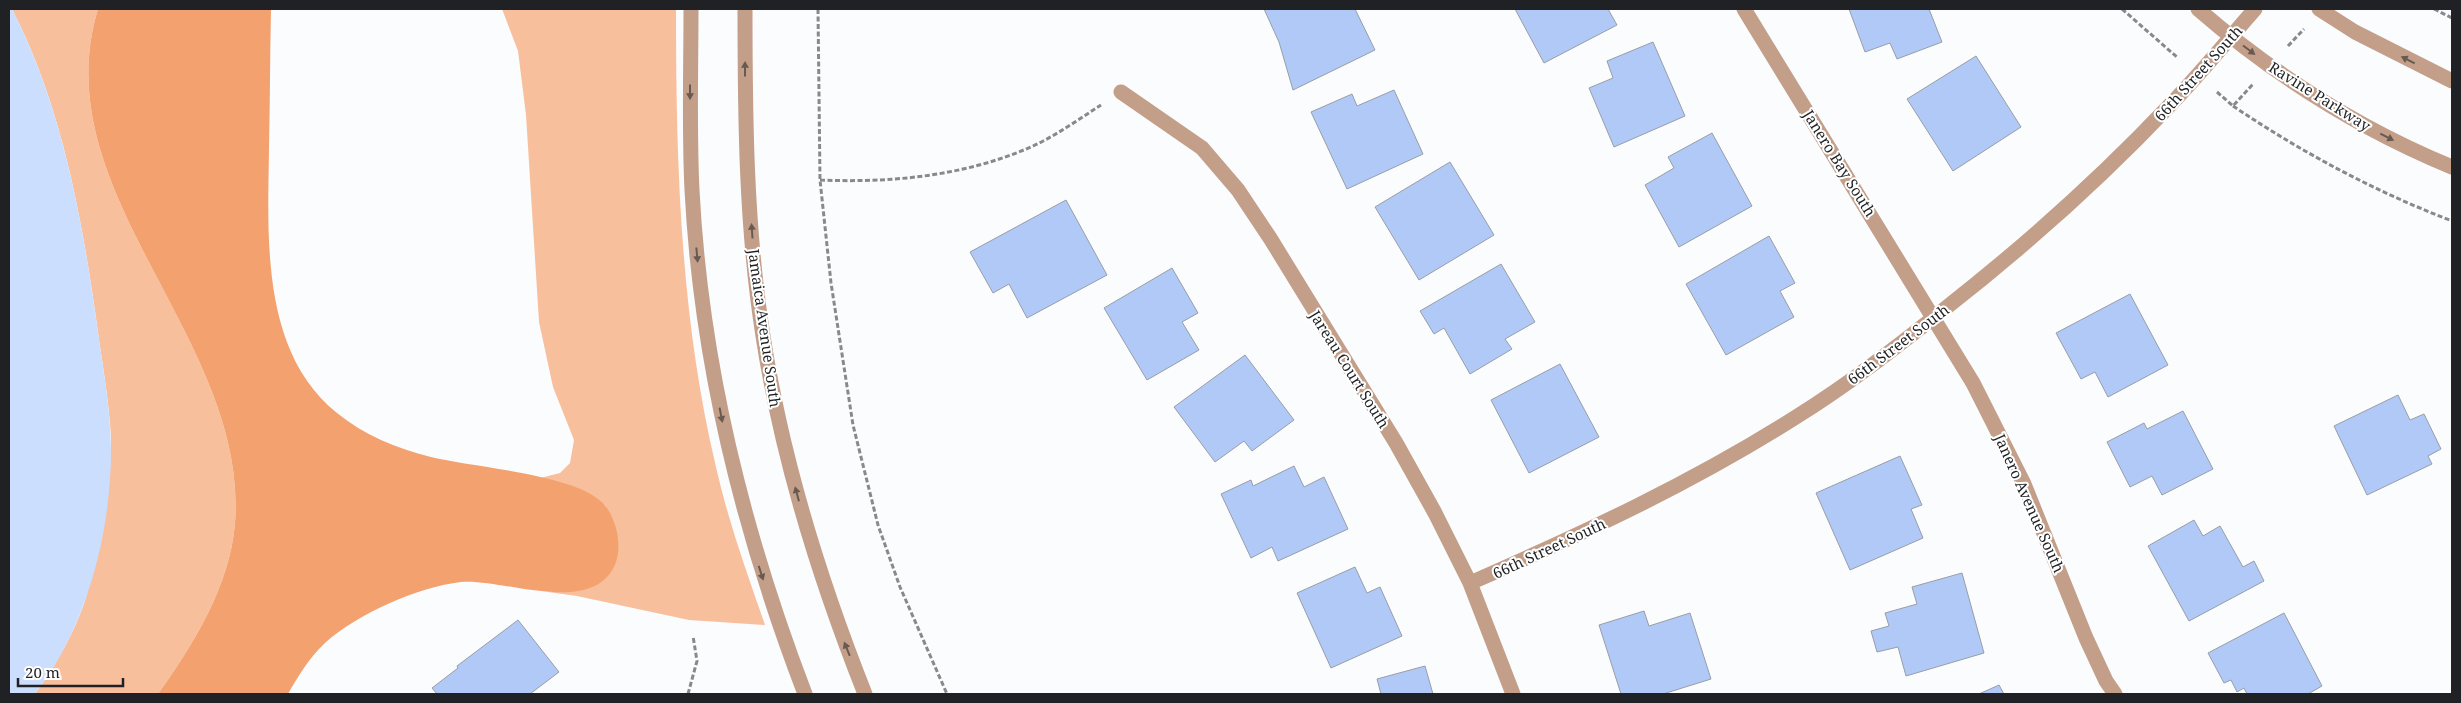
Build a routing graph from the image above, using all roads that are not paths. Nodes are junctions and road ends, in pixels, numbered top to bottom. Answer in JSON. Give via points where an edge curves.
{"nodes":[{"id":1,"x":691,"y":9,"type":"edge"},
{"id":2,"x":745,"y":9,"type":"edge"},
{"id":3,"x":1744,"y":9,"type":"edge"},
{"id":4,"x":2198,"y":9,"type":"edge"},
{"id":5,"x":2255,"y":9,"type":"edge"},
{"id":6,"x":2319,"y":9,"type":"edge"},
{"id":7,"x":2231,"y":37,"type":"junction"},
{"id":8,"x":2452,"y":81,"type":"edge"},
{"id":9,"x":1122,"y":92,"type":"road end"},
{"id":10,"x":2452,"y":168,"type":"edge"},
{"id":11,"x":1935,"y":317,"type":"junction"},
{"id":12,"x":1470,"y":584,"type":"junction"},
{"id":13,"x":805,"y":694,"type":"edge"},
{"id":14,"x":865,"y":694,"type":"edge"},
{"id":15,"x":1513,"y":694,"type":"edge"},
{"id":16,"x":2115,"y":694,"type":"edge"}],
"edges":[{"from":1,"to":13,"type":"street","one_way":true,"via":[[692,191],[709,353],[746,521]]},
{"from":14,"to":2,"type":"street","name":"Jamaica Avenue South","one_way":true,"via":[[819,573],[776,408],[764,344],[748,175]]},
{"from":3,"to":11,"type":"street","name":"Janero Bay South"},
{"from":4,"to":7,"type":"street","name":"Ravine Parkway"},
{"from":5,"to":7,"type":"street","name":"66th Street South"},
{"from":8,"to":6,"type":"street","one_way":true,"via":[[2355,32]]},
{"from":7,"to":10,"type":"street","name":"Ravine Parkway","one_way":true,"via":[[2284,76],[2354,120]]},
{"from":7,"to":11,"type":"street","name":"66th Street South","via":[[2171,104],[2090,185],[2016,252]]},
{"from":9,"to":12,"type":"street","name":"Jareau Court South","via":[[1202,148],[1238,190],[1396,443]]},
{"from":11,"to":12,"type":"street","name":"66th Street South","via":[[1876,363],[1796,417],[1707,470],[1578,536]]},
{"from":11,"to":16,"type":"street","name":"Janero Avenue South","via":[[1974,382],[2024,484],[2086,638]]},
{"from":12,"to":15,"type":"street","name":"Jareau Court South"}]}
